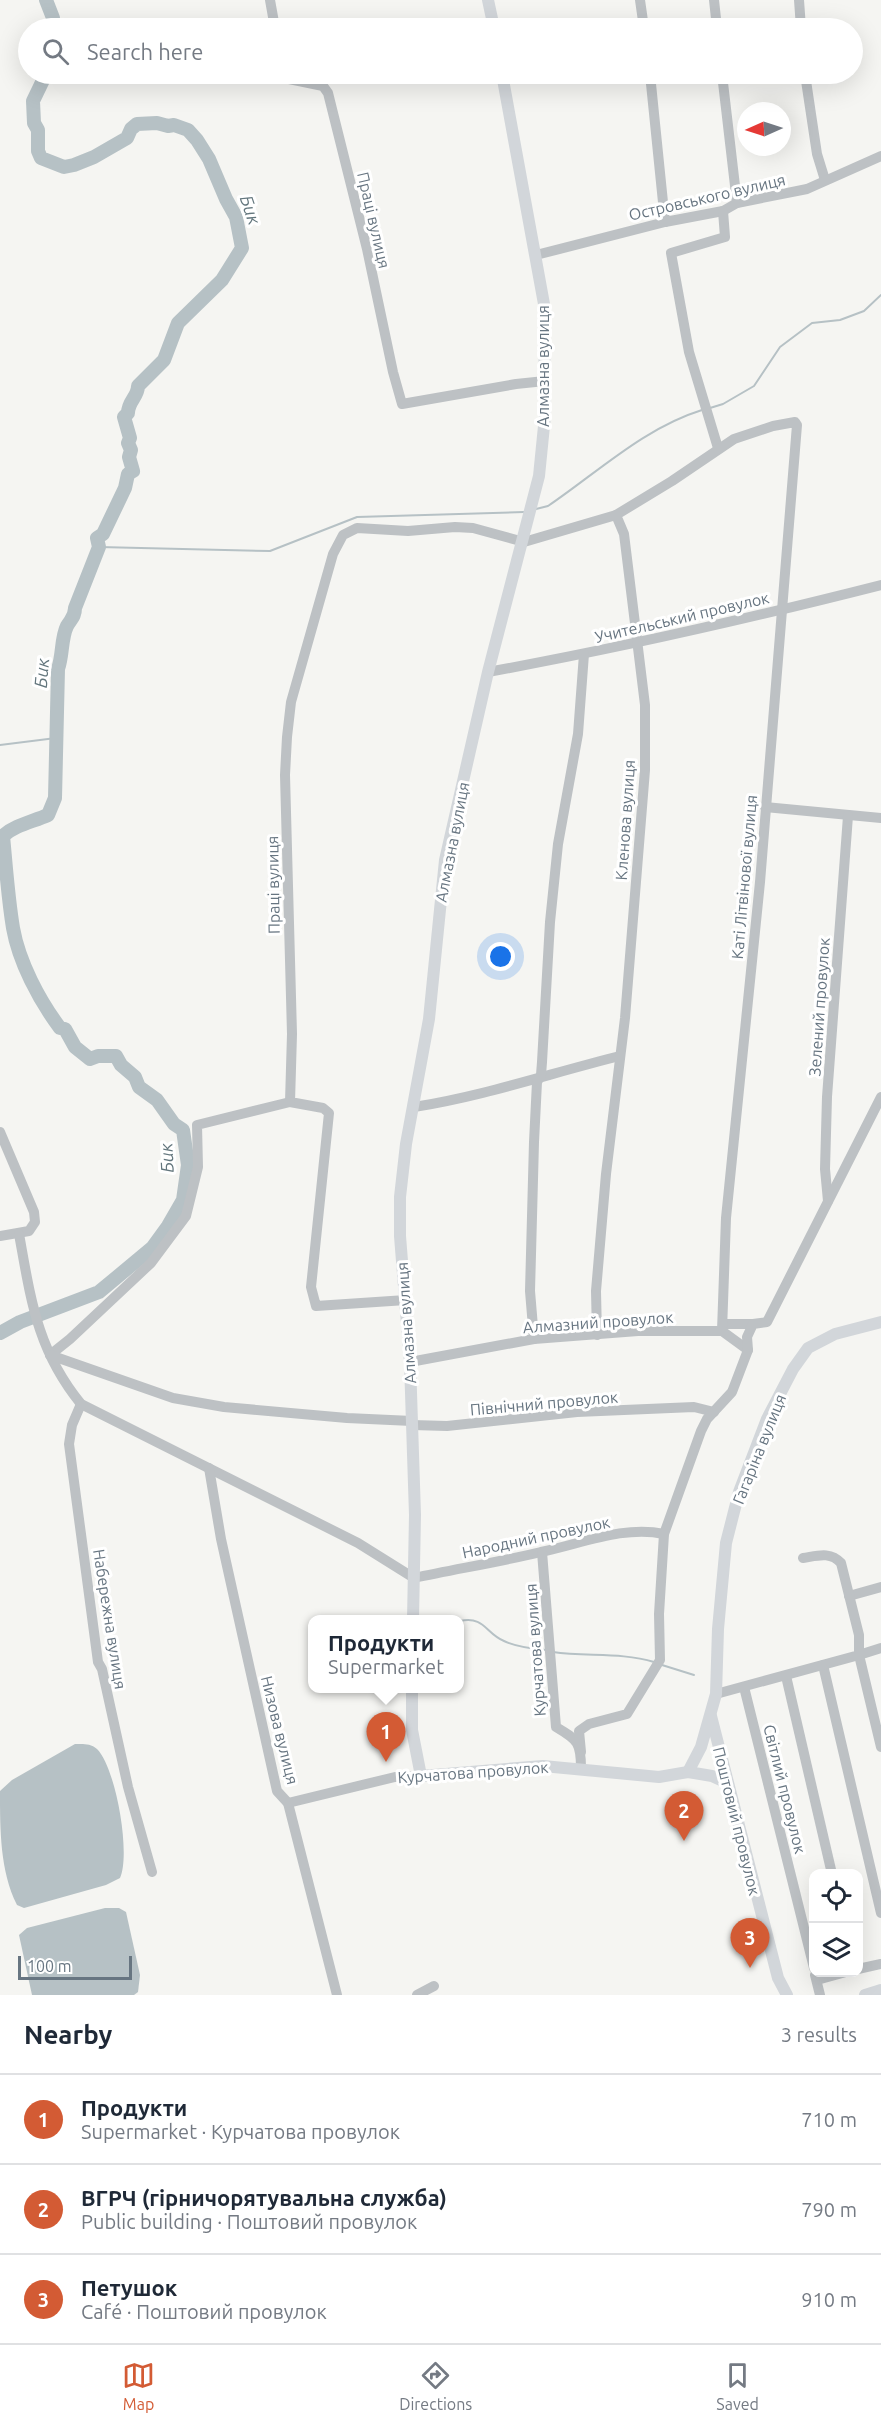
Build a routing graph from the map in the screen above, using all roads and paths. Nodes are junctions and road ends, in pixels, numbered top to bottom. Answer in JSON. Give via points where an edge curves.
{"nodes":[{"id":1,"x":270,"y":0,"type":"edge"},
{"id":2,"x":488,"y":0,"type":"edge"},
{"id":3,"x":640,"y":0,"type":"edge"},
{"id":4,"x":714,"y":0,"type":"edge"},
{"id":5,"x":799,"y":0,"type":"edge"},
{"id":6,"x":273,"y":18,"type":"edge"},
{"id":7,"x":492,"y":18,"type":"edge"},
{"id":8,"x":643,"y":18,"type":"edge"},
{"id":9,"x":716,"y":18,"type":"edge"},
{"id":10,"x":800,"y":18,"type":"edge"},
{"id":11,"x":313,"y":84,"type":"edge"},
{"id":12,"x":504,"y":84,"type":"edge"},
{"id":13,"x":651,"y":84,"type":"edge"},
{"id":14,"x":723,"y":84,"type":"edge"},
{"id":15,"x":806,"y":84,"type":"edge"},
{"id":16,"x":881,"y":156,"type":"edge"},
{"id":17,"x":825,"y":180,"type":"junction"},
{"id":18,"x":737,"y":203,"type":"junction"},
{"id":19,"x":723,"y":211,"type":"junction"},
{"id":20,"x":665,"y":222,"type":"junction"},
{"id":21,"x":536,"y":255,"type":"junction"},
{"id":22,"x":545,"y":381,"type":"junction"},
{"id":23,"x":718,"y":448,"type":"junction"},
{"id":24,"x":616,"y":515,"type":"junction"},
{"id":25,"x":524,"y":542,"type":"junction"},
{"id":26,"x":881,"y":585,"type":"edge"},
{"id":27,"x":782,"y":610,"type":"junction"},
{"id":28,"x":637,"y":642,"type":"junction"},
{"id":29,"x":584,"y":654,"type":"junction"},
{"id":30,"x":488,"y":672,"type":"junction"},
{"id":31,"x":765,"y":807,"type":"junction"},
{"id":32,"x":848,"y":816,"type":"junction"},
{"id":33,"x":881,"y":818,"type":"edge"},
{"id":34,"x":620,"y":1056,"type":"junction"},
{"id":35,"x":541,"y":1075,"type":"junction"},
{"id":36,"x":881,"y":1097,"type":"edge"},
{"id":37,"x":290,"y":1102,"type":"junction"},
{"id":38,"x":414,"y":1107,"type":"junction"},
{"id":39,"x":0,"y":1132,"type":"edge"},
{"id":40,"x":828,"y":1201,"type":"junction"},
{"id":41,"x":24,"y":1232,"type":"junction"},
{"id":42,"x":0,"y":1236,"type":"edge"},
{"id":43,"x":406,"y":1300,"type":"junction"},
{"id":44,"x":881,"y":1323,"type":"edge"},
{"id":45,"x":753,"y":1324,"type":"junction"},
{"id":46,"x":722,"y":1327,"type":"junction"},
{"id":47,"x":597,"y":1335,"type":"junction"},
{"id":48,"x":534,"y":1339,"type":"junction"},
{"id":49,"x":748,"y":1350,"type":"junction"},
{"id":50,"x":50,"y":1355,"type":"junction"},
{"id":51,"x":410,"y":1362,"type":"junction"},
{"id":52,"x":81,"y":1404,"type":"junction"},
{"id":53,"x":714,"y":1412,"type":"junction"},
{"id":54,"x":412,"y":1423,"type":"junction"},
{"id":55,"x":209,"y":1468,"type":"junction"},
{"id":56,"x":664,"y":1534,"type":"junction"},
{"id":57,"x":542,"y":1552,"type":"junction"},
{"id":58,"x":803,"y":1558,"type":"dead end"},
{"id":59,"x":414,"y":1578,"type":"junction"},
{"id":60,"x":881,"y":1587,"type":"edge"},
{"id":61,"x":849,"y":1596,"type":"junction"},
{"id":62,"x":413,"y":1615,"type":"edge"},
{"id":63,"x":881,"y":1648,"type":"edge"},
{"id":64,"x":860,"y":1655,"type":"junction"},
{"id":65,"x":823,"y":1665,"type":"junction"},
{"id":66,"x":786,"y":1676,"type":"junction"},
{"id":67,"x":744,"y":1687,"type":"junction"},
{"id":68,"x":412,"y":1693,"type":"edge"},
{"id":69,"x":716,"y":1694,"type":"junction"},
{"id":70,"x":710,"y":1715,"type":"junction"},
{"id":71,"x":881,"y":1747,"type":"edge"},
{"id":72,"x":581,"y":1752,"type":"junction"},
{"id":73,"x":581,"y":1768,"type":"junction"},
{"id":74,"x":688,"y":1772,"type":"junction"},
{"id":75,"x":421,"y":1776,"type":"junction"},
{"id":76,"x":728,"y":1787,"type":"junction"},
{"id":77,"x":288,"y":1803,"type":"junction"},
{"id":78,"x":831,"y":1869,"type":"edge"},
{"id":79,"x":152,"y":1872,"type":"dead end"},
{"id":80,"x":881,"y":1913,"type":"edge"},
{"id":81,"x":809,"y":1952,"type":"edge"},
{"id":82,"x":881,"y":1964,"type":"edge"},
{"id":83,"x":863,"y":1968,"type":"edge"},
{"id":84,"x":816,"y":1977,"type":"edge"},
{"id":85,"x":434,"y":1986,"type":"dead end"},
{"id":86,"x":881,"y":1990,"type":"edge"},
{"id":87,"x":337,"y":1995,"type":"edge"},
{"id":88,"x":417,"y":1995,"type":"edge"},
{"id":89,"x":787,"y":1995,"type":"edge"},
{"id":90,"x":820,"y":1995,"type":"edge"},
{"id":91,"x":865,"y":1995,"type":"edge"}],
"edges":[{"from":1,"to":6,"type":"street"},
{"from":2,"to":7,"type":"main road"},
{"from":3,"to":8,"type":"street"},
{"from":4,"to":9,"type":"street"},
{"from":5,"to":10,"type":"street"},
{"from":11,"to":22,"type":"street","name":"Праці вулиця","via":[[322,86],[328,93],[402,404]]},
{"from":12,"to":21,"type":"main road","name":"Алмазна вулиця"},
{"from":13,"to":20,"type":"street"},
{"from":14,"to":18,"type":"street"},
{"from":15,"to":17,"type":"street"},
{"from":16,"to":17,"type":"street","name":"Островського вулиця"},
{"from":17,"to":18,"type":"street","name":"Островського вулиця","via":[[807,189]]},
{"from":18,"to":19,"type":"street","name":"Островського вулиця"},
{"from":19,"to":20,"type":"street","name":"Островського вулиця"},
{"from":19,"to":23,"type":"street","via":[[725,237],[671,253],[688,352]]},
{"from":20,"to":21,"type":"street","name":"Островського вулиця"},
{"from":21,"to":22,"type":"main road","name":"Алмазна вулиця","via":[[544,304]]},
{"from":22,"to":25,"type":"main road","name":"Алмазна вулиця","via":[[539,476]]},
{"from":23,"to":24,"type":"street"},
{"from":23,"to":27,"type":"street","name":"Каті Літвінової вулиця","via":[[750,432],[795,422],[797,426]]},
{"from":24,"to":25,"type":"street"},
{"from":24,"to":28,"type":"street","name":"Кленова вулиця","via":[[624,534]]},
{"from":25,"to":30,"type":"main road","name":"Алмазна вулиця"},
{"from":25,"to":37,"type":"street","name":"Праці вулиця","via":[[473,528],[357,528],[343,535],[333,554],[291,702],[287,737]]},
{"from":26,"to":27,"type":"street","name":"Учительський провулок"},
{"from":27,"to":28,"type":"street","name":"Учительський провулок"},
{"from":27,"to":31,"type":"street","name":"Каті Літвінової вулиця"},
{"from":28,"to":29,"type":"street","name":"Учительський провулок"},
{"from":28,"to":34,"type":"street","name":"Кленова вулиця","via":[[645,705],[645,770]]},
{"from":29,"to":30,"type":"street","name":"Учительський провулок"},
{"from":29,"to":35,"type":"street","via":[[578,734],[558,844],[550,922]]},
{"from":30,"to":38,"type":"main road","name":"Алмазна вулиця","via":[[445,860],[429,1018]]},
{"from":31,"to":32,"type":"street"},
{"from":31,"to":46,"type":"street","name":"Каті Літвінової вулиця","via":[[726,1218]]},
{"from":32,"to":33,"type":"street"},
{"from":32,"to":40,"type":"street","name":"Зелений провулок","via":[[827,1097]]},
{"from":34,"to":35,"type":"street"},
{"from":34,"to":47,"type":"street","name":"Кленова вулиця","via":[[596,1291]]},
{"from":35,"to":38,"type":"street","via":[[453,1101]]},
{"from":35,"to":48,"type":"street","via":[[537,1082],[530,1291]]},
{"from":36,"to":40,"type":"street"},
{"from":37,"to":43,"type":"street","via":[[323,1108],[329,1113],[311,1287],[316,1306]]},
{"from":37,"to":50,"type":"street","via":[[198,1125],[198,1167],[186,1216],[151,1263]]},
{"from":38,"to":43,"type":"main road","name":"Алмазна вулиця","via":[[400,1197]]},
{"from":39,"to":41,"type":"street","via":[[34,1212],[35,1222]]},
{"from":40,"to":45,"type":"street","via":[[767,1322]]},
{"from":41,"to":42,"type":"street"},
{"from":41,"to":50,"type":"street","via":[[31,1299]]},
{"from":43,"to":51,"type":"main road","name":"Алмазна вулиця"},
{"from":44,"to":69,"type":"main road","name":"Гагаріна вулиця","via":[[835,1334],[808,1348],[767,1419],[739,1492],[726,1543]]},
{"from":45,"to":46,"type":"street","name":"Алмазний провулок"},
{"from":45,"to":49,"type":"street","via":[[747,1337]]},
{"from":46,"to":47,"type":"street","name":"Алмазний провулок"},
{"from":46,"to":49,"type":"street"},
{"from":47,"to":48,"type":"street","name":"Алмазний провулок"},
{"from":48,"to":51,"type":"street","name":"Алмазний провулок"},
{"from":49,"to":53,"type":"street","via":[[732,1392]]},
{"from":50,"to":52,"type":"street","via":[[66,1386]]},
{"from":50,"to":54,"type":"street","name":"Північний провулок","via":[[173,1398],[224,1407]]},
{"from":51,"to":54,"type":"main road","name":"Алмазна вулиця"},
{"from":52,"to":55,"type":"street"},
{"from":52,"to":79,"type":"street","name":"Набережна вулиця","via":[[69,1444],[95,1641],[125,1776]]},
{"from":53,"to":54,"type":"street","name":"Північний провулок","via":[[694,1407],[577,1412],[447,1426]]},
{"from":53,"to":56,"type":"street","via":[[700,1431]]},
{"from":54,"to":59,"type":"main road","name":"Алмазна вулиця"},
{"from":55,"to":59,"type":"street","via":[[358,1543]]},
{"from":55,"to":77,"type":"street","name":"Низова вулиця","via":[[276,1791]]},
{"from":56,"to":57,"type":"street","name":"Народний провулок","via":[[649,1531],[599,1538]]},
{"from":56,"to":72,"type":"street","via":[[658,1665],[627,1714],[579,1731]]},
{"from":57,"to":59,"type":"street","name":"Народний провулок"},
{"from":57,"to":72,"type":"street","name":"Курчатова вулиця","via":[[556,1727],[578,1742]]},
{"from":58,"to":61,"type":"street","via":[[836,1558],[841,1563]]},
{"from":59,"to":62,"type":"main road","name":"Алмазна вулиця"},
{"from":60,"to":61,"type":"street"},
{"from":61,"to":64,"type":"street"},
{"from":63,"to":64,"type":"street"},
{"from":64,"to":65,"type":"street"},
{"from":64,"to":71,"type":"street"},
{"from":65,"to":66,"type":"street"},
{"from":65,"to":80,"type":"street"},
{"from":66,"to":67,"type":"street"},
{"from":66,"to":78,"type":"street"},
{"from":67,"to":69,"type":"street"},
{"from":67,"to":81,"type":"street","name":"Світлий провулок"},
{"from":68,"to":75,"type":"main road","via":[[412,1730]]},
{"from":69,"to":70,"type":"main road","name":"Гагаріна вулиця"},
{"from":70,"to":74,"type":"main road","name":"Гагаріна вулиця","via":[[701,1747]]},
{"from":70,"to":76,"type":"main road","name":"Поштовий провулок"},
{"from":72,"to":73,"type":"street"},
{"from":73,"to":74,"type":"main road","name":"Курчатова провулок","via":[[659,1777]]},
{"from":73,"to":75,"type":"main road","name":"Курчатова провулок","via":[[543,1766]]},
{"from":74,"to":76,"type":"main road","name":"Курчатова провулок","via":[[712,1776]]},
{"from":75,"to":77,"type":"street","name":"Курчатова провулок","via":[[395,1777]]},
{"from":76,"to":89,"type":"main road","name":"Поштовий провулок","via":[[778,1978]]},
{"from":77,"to":87,"type":"street","name":"Низова вулиця"},
{"from":82,"to":83,"type":"street"},
{"from":84,"to":90,"type":"street"},
{"from":85,"to":88,"type":"street"},
{"from":86,"to":91,"type":"main road"}]}
